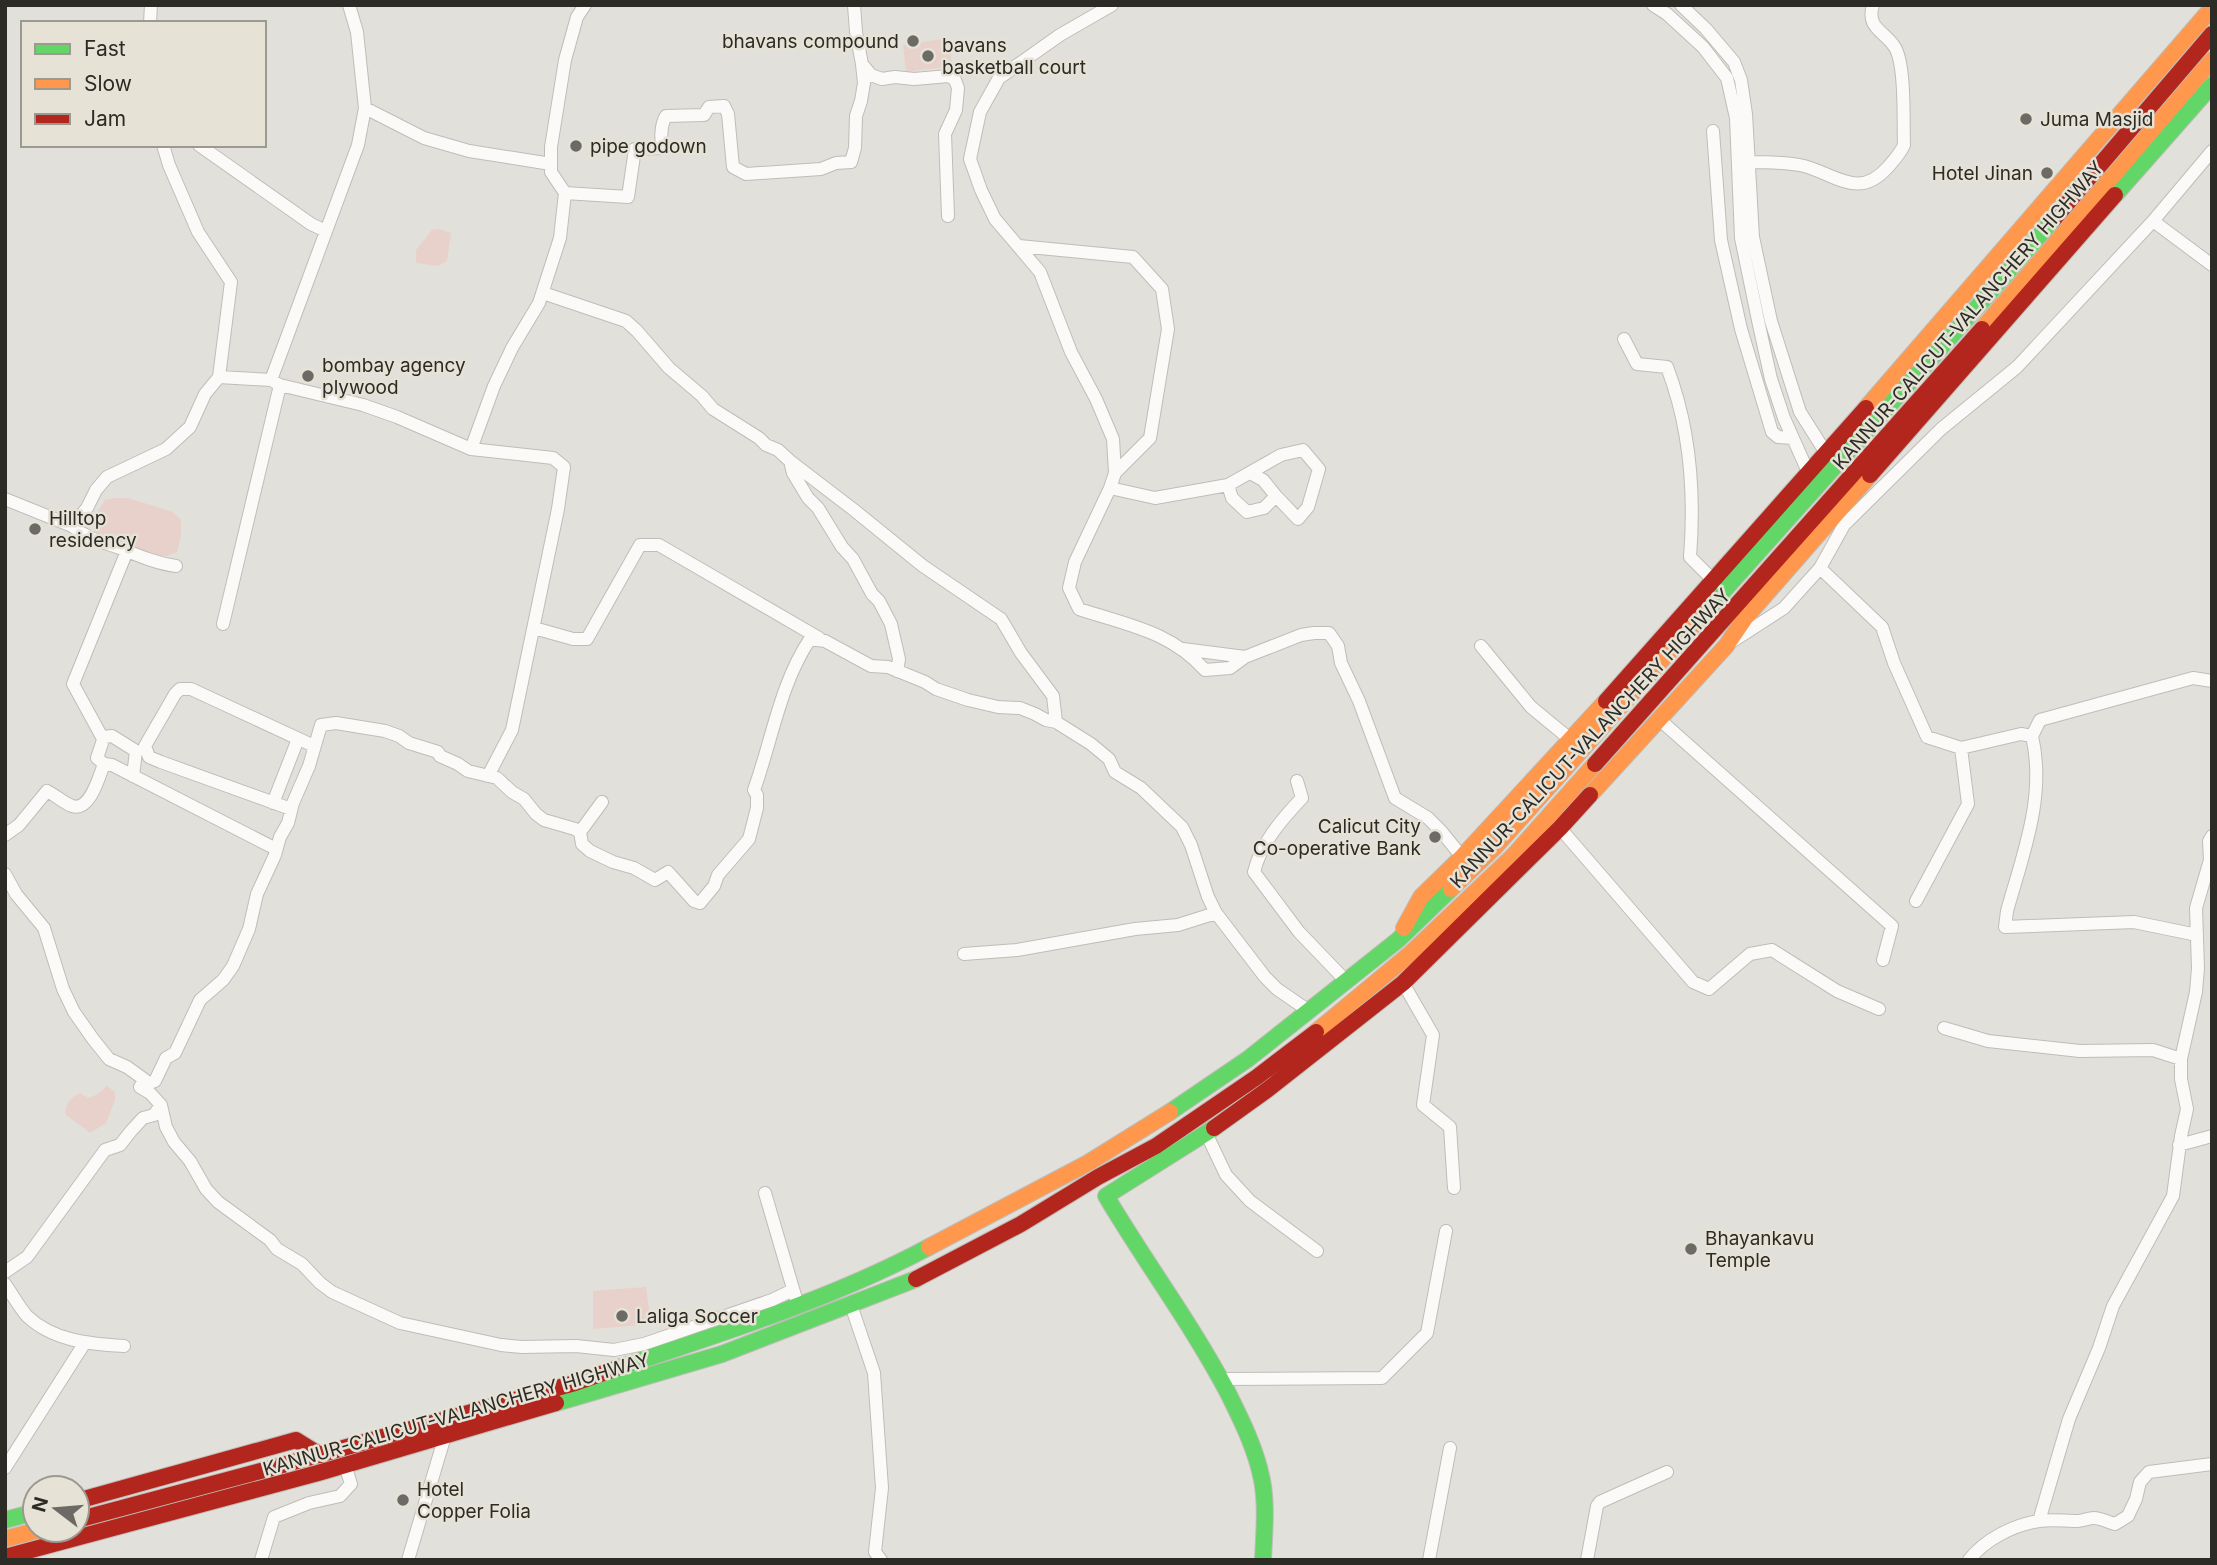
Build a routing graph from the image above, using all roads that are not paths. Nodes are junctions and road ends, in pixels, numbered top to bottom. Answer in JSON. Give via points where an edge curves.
{"nodes":[{"id":1,"x":349,"y":5,"type":"edge"},
{"id":2,"x":854,"y":5,"type":"edge"},
{"id":3,"x":1112,"y":5,"type":"edge"},
{"id":4,"x":1653,"y":5,"type":"edge"},
{"id":5,"x":1681,"y":5,"type":"edge"},
{"id":6,"x":1873,"y":5,"type":"edge"},
{"id":7,"x":581,"y":6,"type":"edge"},
{"id":8,"x":2212,"y":8,"type":"edge"},
{"id":9,"x":2212,"y":34,"type":"edge"},
{"id":10,"x":2212,"y":60,"type":"edge"},
{"id":11,"x":862,"y":64,"type":"junction"},
{"id":12,"x":2212,"y":85,"type":"edge"},
{"id":13,"x":365,"y":108,"type":"junction"},
{"id":14,"x":1713,"y":131,"type":"dead end"},
{"id":15,"x":164,"y":147,"type":"edge"},
{"id":16,"x":202,"y":147,"type":"edge"},
{"id":17,"x":2212,"y":152,"type":"edge"},
{"id":18,"x":1749,"y":162,"type":"junction"},
{"id":19,"x":551,"y":164,"type":"junction"},
{"id":20,"x":565,"y":192,"type":"junction"},
{"id":21,"x":948,"y":216,"type":"dead end"},
{"id":22,"x":2153,"y":221,"type":"junction"},
{"id":23,"x":326,"y":231,"type":"junction"},
{"id":24,"x":1019,"y":246,"type":"junction"},
{"id":25,"x":2212,"y":265,"type":"edge"},
{"id":26,"x":543,"y":293,"type":"junction"},
{"id":27,"x":1624,"y":339,"type":"dead end"},
{"id":28,"x":219,"y":377,"type":"junction"},
{"id":29,"x":276,"y":383,"type":"junction"},
{"id":30,"x":1793,"y":438,"type":"junction"},
{"id":31,"x":471,"y":449,"type":"junction"},
{"id":32,"x":1826,"y":453,"type":"junction"},
{"id":33,"x":790,"y":461,"type":"junction"},
{"id":34,"x":1115,"y":473,"type":"junction"},
{"id":35,"x":1250,"y":473,"type":"junction"},
{"id":36,"x":1809,"y":474,"type":"junction"},
{"id":37,"x":1228,"y":485,"type":"junction"},
{"id":38,"x":1110,"y":488,"type":"junction"},
{"id":39,"x":1276,"y":496,"type":"junction"},
{"id":40,"x":5,"y":499,"type":"edge"},
{"id":41,"x":72,"y":526,"type":"junction"},
{"id":42,"x":127,"y":551,"type":"junction"},
{"id":43,"x":176,"y":566,"type":"dead end"},
{"id":44,"x":1820,"y":568,"type":"junction"},
{"id":45,"x":1713,"y":580,"type":"junction"},
{"id":46,"x":223,"y":624,"type":"dead end"},
{"id":47,"x":534,"y":628,"type":"junction"},
{"id":48,"x":825,"y":642,"type":"junction"},
{"id":49,"x":1481,"y":646,"type":"dead end"},
{"id":50,"x":1726,"y":646,"type":"junction"},
{"id":51,"x":1181,"y":648,"type":"junction"},
{"id":52,"x":1245,"y":657,"type":"junction"},
{"id":53,"x":897,"y":671,"type":"junction"},
{"id":54,"x":2212,"y":681,"type":"edge"},
{"id":55,"x":1660,"y":720,"type":"junction"},
{"id":56,"x":1056,"y":722,"type":"junction"},
{"id":57,"x":2032,"y":736,"type":"junction"},
{"id":58,"x":103,"y":739,"type":"junction"},
{"id":59,"x":298,"y":739,"type":"junction"},
{"id":60,"x":1571,"y":740,"type":"junction"},
{"id":61,"x":314,"y":746,"type":"junction"},
{"id":62,"x":1961,"y":748,"type":"junction"},
{"id":63,"x":104,"y":764,"type":"junction"},
{"id":64,"x":132,"y":776,"type":"junction"},
{"id":65,"x":488,"y":776,"type":"junction"},
{"id":66,"x":1297,"y":781,"type":"dead end"},
{"id":67,"x":602,"y":802,"type":"dead end"},
{"id":68,"x":273,"y":803,"type":"junction"},
{"id":69,"x":291,"y":809,"type":"junction"},
{"id":70,"x":1560,"y":828,"type":"junction"},
{"id":71,"x":580,"y":832,"type":"junction"},
{"id":72,"x":5,"y":835,"type":"edge"},
{"id":73,"x":2212,"y":836,"type":"edge"},
{"id":74,"x":276,"y":849,"type":"junction"},
{"id":75,"x":1462,"y":857,"type":"junction"},
{"id":76,"x":5,"y":874,"type":"edge"},
{"id":77,"x":1916,"y":901,"type":"dead end"},
{"id":78,"x":1216,"y":914,"type":"junction"},
{"id":79,"x":2197,"y":935,"type":"junction"},
{"id":80,"x":1398,"y":940,"type":"junction"},
{"id":81,"x":964,"y":954,"type":"dead end"},
{"id":82,"x":1883,"y":960,"type":"dead end"},
{"id":83,"x":1346,"y":981,"type":"junction"},
{"id":84,"x":1404,"y":983,"type":"junction"},
{"id":85,"x":1879,"y":1009,"type":"dead end"},
{"id":86,"x":1309,"y":1010,"type":"junction"},
{"id":87,"x":1944,"y":1028,"type":"dead end"},
{"id":88,"x":2181,"y":1059,"type":"junction"},
{"id":89,"x":141,"y":1087,"type":"junction"},
{"id":90,"x":161,"y":1105,"type":"junction"},
{"id":91,"x":2187,"y":1109,"type":"junction"},
{"id":92,"x":2172,"y":1114,"type":"dead end"},
{"id":93,"x":1206,"y":1133,"type":"junction"},
{"id":94,"x":2212,"y":1136,"type":"edge"},
{"id":95,"x":2179,"y":1145,"type":"junction"},
{"id":96,"x":1454,"y":1188,"type":"dead end"},
{"id":97,"x":765,"y":1193,"type":"dead end"},
{"id":98,"x":1446,"y":1231,"type":"dead end"},
{"id":99,"x":1317,"y":1251,"type":"dead end"},
{"id":100,"x":5,"y":1272,"type":"edge"},
{"id":101,"x":5,"y":1284,"type":"edge"},
{"id":102,"x":795,"y":1298,"type":"junction"},
{"id":103,"x":851,"y":1305,"type":"junction"},
{"id":104,"x":84,"y":1343,"type":"junction"},
{"id":105,"x":124,"y":1346,"type":"dead end"},
{"id":106,"x":1221,"y":1379,"type":"junction"},
{"id":107,"x":445,"y":1436,"type":"junction"},
{"id":108,"x":1450,"y":1448,"type":"dead end"},
{"id":109,"x":320,"y":1455,"type":"junction"},
{"id":110,"x":2212,"y":1464,"type":"edge"},
{"id":111,"x":345,"y":1465,"type":"junction"},
{"id":112,"x":5,"y":1468,"type":"edge"},
{"id":113,"x":1667,"y":1472,"type":"dead end"},
{"id":114,"x":91,"y":1497,"type":"edge"},
{"id":115,"x":91,"y":1516,"type":"edge"},
{"id":116,"x":2039,"y":1521,"type":"junction"},
{"id":117,"x":5,"y":1557,"type":"edge"},
{"id":118,"x":876,"y":1557,"type":"edge"},
{"id":119,"x":261,"y":1560,"type":"edge"},
{"id":120,"x":408,"y":1560,"type":"edge"},
{"id":121,"x":1263,"y":1560,"type":"edge"},
{"id":122,"x":1429,"y":1560,"type":"edge"},
{"id":123,"x":1587,"y":1560,"type":"edge"},
{"id":124,"x":1969,"y":1560,"type":"edge"}],
"edges":[{"from":1,"to":13,"type":"street","via":[[357,32]]},
{"from":2,"to":11,"type":"street"},
{"from":3,"to":24,"type":"street","via":[[999,78],[980,112],[970,159],[995,219]]},
{"from":4,"to":30,"type":"street","via":[[1703,47],[1727,78],[1736,118],[1741,238],[1771,379]]},
{"from":5,"to":18,"type":"street","via":[[1734,62],[1741,80]]},
{"from":6,"to":18,"type":"street","via":[[1872,22],[1895,47],[1903,84],[1900,154],[1867,184],[1850,184],[1798,165]]},
{"from":7,"to":19,"type":"street","via":[[565,60]]},
{"from":8,"to":32,"type":"main road"},
{"from":9,"to":80,"type":"main road","name":"KANNUR-CALICUT-VALANCHERY HIGHWAY","via":[[1720,597],[1494,847]]},
{"from":10,"to":103,"type":"main road","name":"KANNUR-CALICUT-VALANCHERY HIGHWAY","via":[[2017,289],[1514,855],[1410,954],[1257,1077],[1156,1146],[920,1277]]},
{"from":11,"to":20,"type":"street","via":[[862,101],[851,162],[821,169],[746,174],[733,167],[728,114],[724,106],[716,106],[704,115],[666,116],[663,148],[635,149],[628,197]]},
{"from":11,"to":21,"type":"street","via":[[876,78],[949,76],[956,80],[956,110],[945,134]]},
{"from":12,"to":50,"type":"main road","via":[[1745,618]]},
{"from":13,"to":19,"type":"street","via":[[424,138]]},
{"from":13,"to":23,"type":"street","via":[[358,145]]},
{"from":14,"to":30,"type":"street","via":[[1721,240],[1741,329],[1772,432]]},
{"from":15,"to":28,"type":"street","via":[[198,232],[232,282]]},
{"from":16,"to":23,"type":"street"},
{"from":17,"to":22,"type":"street"},
{"from":18,"to":32,"type":"street","via":[[1753,237],[1771,321],[1800,412]]},
{"from":19,"to":20,"type":"street","via":[[551,172]]},
{"from":20,"to":26,"type":"street","via":[[560,238]]},
{"from":22,"to":25,"type":"street"},
{"from":22,"to":44,"type":"street","via":[[2017,367],[1941,429],[1844,525]]},
{"from":23,"to":29,"type":"street"},
{"from":24,"to":34,"type":"street","via":[[1040,272],[1071,352],[1113,439]]},
{"from":24,"to":34,"type":"street","via":[[1133,257],[1162,289],[1168,329],[1150,438]]},
{"from":26,"to":31,"type":"street","via":[[494,386]]},
{"from":26,"to":33,"type":"street","via":[[626,321],[713,409]]},
{"from":27,"to":45,"type":"street","via":[[1637,364],[1667,367],[1676,390],[1694,510],[1690,557]]},
{"from":28,"to":29,"type":"street"},
{"from":28,"to":41,"type":"street","via":[[205,394],[190,427],[166,449],[107,477]]},
{"from":29,"to":31,"type":"street","via":[[397,416]]},
{"from":29,"to":46,"type":"street"},
{"from":30,"to":36,"type":"street"},
{"from":31,"to":47,"type":"street","via":[[553,458],[564,467]]},
{"from":32,"to":36,"type":"main road"},
{"from":33,"to":53,"type":"street","via":[[808,498],[853,559],[891,624],[899,659]]},
{"from":33,"to":56,"type":"street","via":[[923,566],[1001,619],[1053,696]]},
{"from":34,"to":38,"type":"street"},
{"from":35,"to":37,"type":"street"},
{"from":35,"to":39,"type":"street"},
{"from":35,"to":39,"type":"street","via":[[1281,455],[1303,450],[1319,469],[1308,507],[1298,519]]},
{"from":36,"to":45,"type":"main road"},
{"from":37,"to":38,"type":"street","via":[[1155,498]]},
{"from":37,"to":39,"type":"street","via":[[1232,498],[1247,512],[1264,508]]},
{"from":38,"to":51,"type":"street","via":[[1075,562],[1069,588],[1079,609],[1139,627]]},
{"from":40,"to":41,"type":"street"},
{"from":41,"to":42,"type":"street","via":[[84,536]]},
{"from":42,"to":43,"type":"street"},
{"from":42,"to":58,"type":"street","via":[[73,684]]},
{"from":44,"to":50,"type":"street","via":[[1784,608]]},
{"from":44,"to":62,"type":"street","via":[[1882,626],[1927,737]]},
{"from":45,"to":60,"type":"main road"},
{"from":47,"to":48,"type":"street","via":[[587,639],[640,545],[659,545]]},
{"from":47,"to":65,"type":"street","via":[[512,730]]},
{"from":48,"to":53,"type":"street","via":[[871,666]]},
{"from":48,"to":71,"type":"street","via":[[810,639],[800,653],[754,790],[757,808],[749,839],[700,903],[668,872],[655,880],[590,851],[582,844]]},
{"from":49,"to":60,"type":"street","via":[[1531,706]]},
{"from":50,"to":55,"type":"main road"},
{"from":51,"to":52,"type":"street"},
{"from":51,"to":52,"type":"street","via":[[1205,670],[1230,668]]},
{"from":52,"to":75,"type":"street","via":[[1301,635],[1329,633],[1338,646],[1395,798],[1428,818]]},
{"from":53,"to":56,"type":"street","via":[[981,704],[1020,708]]},
{"from":54,"to":57,"type":"street","via":[[2193,678],[2040,720]]},
{"from":55,"to":70,"type":"main road"},
{"from":55,"to":82,"type":"street","via":[[1892,926]]},
{"from":56,"to":78,"type":"street","via":[[1091,744],[1109,759],[1115,772],[1141,788],[1182,827]]},
{"from":57,"to":62,"type":"street","via":[[2021,734]]},
{"from":57,"to":79,"type":"street","via":[[2037,759],[2034,815],[2005,927],[2134,922]]},
{"from":58,"to":63,"type":"street","via":[[97,758]]},
{"from":58,"to":64,"type":"street","via":[[112,736],[136,751]]},
{"from":59,"to":61,"type":"street"},
{"from":59,"to":68,"type":"street"},
{"from":59,"to":68,"type":"street","via":[[191,689],[180,689],[145,746],[149,757]]},
{"from":60,"to":75,"type":"main road"},
{"from":61,"to":65,"type":"street","via":[[321,725],[360,726],[399,736],[468,771]]},
{"from":61,"to":69,"type":"street"},
{"from":62,"to":77,"type":"street","via":[[1968,804]]},
{"from":63,"to":64,"type":"street"},
{"from":63,"to":72,"type":"street","via":[[82,806],[73,807],[47,790]]},
{"from":64,"to":74,"type":"street"},
{"from":65,"to":71,"type":"street","via":[[502,781],[544,820]]},
{"from":66,"to":83,"type":"street","via":[[1302,797],[1258,855],[1254,872],[1299,932]]},
{"from":67,"to":71,"type":"street"},
{"from":68,"to":69,"type":"street"},
{"from":69,"to":74,"type":"street"},
{"from":70,"to":84,"type":"main road"},
{"from":70,"to":85,"type":"street","via":[[1693,982],[1709,989],[1750,954],[1772,950],[1837,991]]},
{"from":73,"to":79,"type":"street","via":[[2196,908]]},
{"from":74,"to":89,"type":"street","via":[[233,966],[200,1000],[175,1053],[166,1058],[155,1081]]},
{"from":75,"to":80,"type":"main road","via":[[1421,897]]},
{"from":76,"to":89,"type":"street","via":[[44,928],[74,1012],[109,1059],[145,1080]]},
{"from":78,"to":81,"type":"street","via":[[1178,925]]},
{"from":78,"to":86,"type":"street","via":[[1265,977]]},
{"from":79,"to":88,"type":"street","via":[[2196,992]]},
{"from":80,"to":83,"type":"main road","name":"KANNUR-CALICUT-VALANCHERY HIGHWAY"},
{"from":83,"to":86,"type":"main road","name":"KANNUR-CALICUT-VALANCHERY HIGHWAY"},
{"from":84,"to":93,"type":"main road"},
{"from":84,"to":96,"type":"street","via":[[1433,1035],[1423,1105],[1450,1126]]},
{"from":86,"to":102,"type":"main road","name":"KANNUR-CALICUT-VALANCHERY HIGHWAY","via":[[1248,1059],[1087,1163],[902,1262]]},
{"from":87,"to":88,"type":"street","via":[[1988,1041],[2080,1051],[2153,1050]]},
{"from":88,"to":91,"type":"street"},
{"from":89,"to":90,"type":"street"},
{"from":90,"to":100,"type":"street","via":[[120,1145],[105,1150],[27,1257]]},
{"from":90,"to":102,"type":"street","via":[[174,1142],[218,1202],[332,1292],[401,1323],[501,1345],[614,1350],[772,1300]]},
{"from":91,"to":92,"type":"street"},
{"from":91,"to":95,"type":"street"},
{"from":93,"to":99,"type":"street","via":[[1226,1175],[1250,1201]]},
{"from":93,"to":106,"type":"main road","via":[[1106,1196]]},
{"from":94,"to":95,"type":"street"},
{"from":95,"to":116,"type":"street","via":[[2173,1196],[2113,1306],[2069,1419]]},
{"from":97,"to":102,"type":"street"},
{"from":98,"to":106,"type":"street","via":[[1427,1333],[1382,1378]]},
{"from":101,"to":104,"type":"street","via":[[27,1315],[48,1331]]},
{"from":102,"to":109,"type":"main road","name":"KANNUR-CALICUT-VALANCHERY HIGHWAY","via":[[575,1382]]},
{"from":103,"to":107,"type":"main road","name":"KANNUR-CALICUT-VALANCHERY HIGHWAY","via":[[722,1354]]},
{"from":103,"to":118,"type":"street","via":[[874,1373],[882,1488]]},
{"from":104,"to":105,"type":"street"},
{"from":104,"to":112,"type":"street"},
{"from":106,"to":121,"type":"main road","via":[[1251,1439],[1264,1489]]},
{"from":107,"to":111,"type":"main road","name":"KANNUR-CALICUT-VALANCHERY HIGHWAY"},
{"from":107,"to":120,"type":"street"},
{"from":108,"to":122,"type":"street"},
{"from":109,"to":114,"type":"main road","via":[[296,1440]]},
{"from":109,"to":115,"type":"main road","name":"KANNUR-CALICUT-VALANCHERY HIGHWAY"},
{"from":110,"to":116,"type":"street","via":[[2149,1472],[2140,1482],[2128,1516],[2115,1524],[2095,1518]]},
{"from":111,"to":117,"type":"main road","name":"KANNUR-CALICUT-VALANCHERY HIGHWAY"},
{"from":111,"to":119,"type":"street","via":[[351,1484],[340,1496],[274,1517]]},
{"from":113,"to":123,"type":"street","via":[[1600,1502]]},
{"from":116,"to":124,"type":"street","via":[[1990,1540]]}]}
